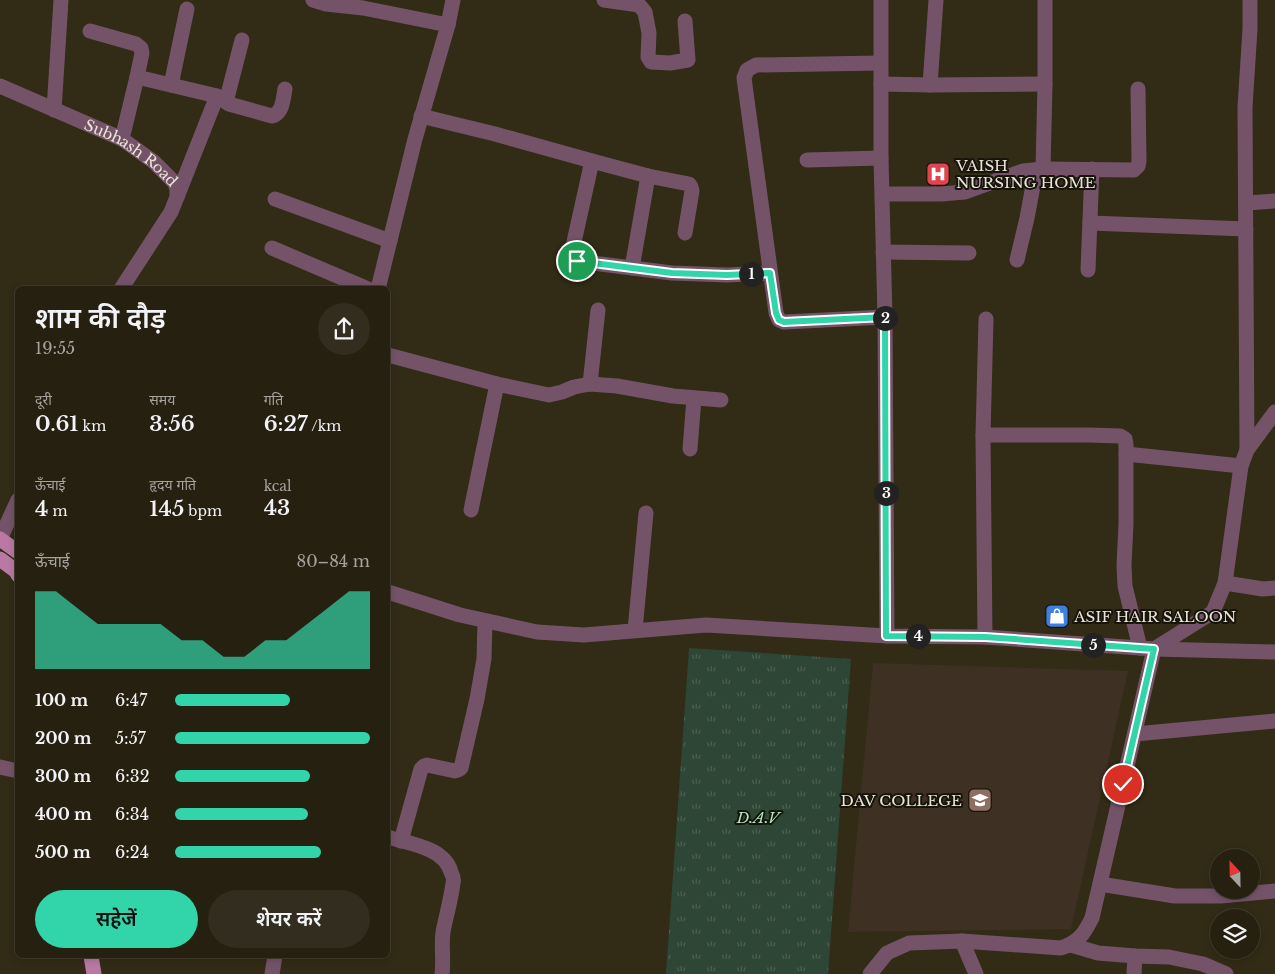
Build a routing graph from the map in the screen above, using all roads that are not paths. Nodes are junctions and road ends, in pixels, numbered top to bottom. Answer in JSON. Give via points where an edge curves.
{"nodes":[{"id":1,"x":61,"y":0,"type":"edge"},
{"id":2,"x":313,"y":0,"type":"edge"},
{"id":3,"x":453,"y":0,"type":"edge"},
{"id":4,"x":604,"y":0,"type":"edge"},
{"id":5,"x":881,"y":0,"type":"edge"},
{"id":6,"x":936,"y":0,"type":"edge"},
{"id":7,"x":1044,"y":0,"type":"edge"},
{"id":8,"x":1250,"y":0,"type":"edge"},
{"id":9,"x":187,"y":9,"type":"dead end"},
{"id":10,"x":685,"y":21,"type":"dead end"},
{"id":11,"x":448,"y":24,"type":"junction"},
{"id":12,"x":90,"y":31,"type":"dead end"},
{"id":13,"x":242,"y":40,"type":"dead end"},
{"id":14,"x":880,"y":63,"type":"junction"},
{"id":15,"x":137,"y":77,"type":"junction"},
{"id":16,"x":881,"y":84,"type":"junction"},
{"id":17,"x":1045,"y":84,"type":"junction"},
{"id":18,"x":171,"y":85,"type":"junction"},
{"id":19,"x":930,"y":85,"type":"junction"},
{"id":20,"x":0,"y":86,"type":"edge"},
{"id":21,"x":285,"y":88,"type":"dead end"},
{"id":22,"x":1138,"y":90,"type":"dead end"},
{"id":23,"x":222,"y":99,"type":"junction"},
{"id":24,"x":54,"y":110,"type":"junction"},
{"id":25,"x":421,"y":116,"type":"junction"},
{"id":26,"x":122,"y":139,"type":"junction"},
{"id":27,"x":881,"y":158,"type":"junction"},
{"id":28,"x":807,"y":160,"type":"dead end"},
{"id":29,"x":592,"y":161,"type":"junction"},
{"id":30,"x":1040,"y":169,"type":"junction"},
{"id":31,"x":1092,"y":169,"type":"junction"},
{"id":32,"x":648,"y":176,"type":"junction"},
{"id":33,"x":883,"y":194,"type":"junction"},
{"id":34,"x":275,"y":199,"type":"dead end"},
{"id":35,"x":1275,"y":200,"type":"edge"},
{"id":36,"x":1246,"y":202,"type":"junction"},
{"id":37,"x":175,"y":203,"type":"junction"},
{"id":38,"x":1090,"y":223,"type":"junction"},
{"id":39,"x":1246,"y":229,"type":"junction"},
{"id":40,"x":684,"y":233,"type":"dead end"},
{"id":41,"x":390,"y":241,"type":"junction"},
{"id":42,"x":272,"y":248,"type":"dead end"},
{"id":43,"x":883,"y":252,"type":"junction"},
{"id":44,"x":969,"y":253,"type":"dead end"},
{"id":45,"x":1016,"y":260,"type":"dead end"},
{"id":46,"x":632,"y":268,"type":"junction"},
{"id":47,"x":1088,"y":270,"type":"dead end"},
{"id":48,"x":770,"y":273,"type":"junction"},
{"id":49,"x":123,"y":286,"type":"edge"},
{"id":50,"x":361,"y":286,"type":"edge"},
{"id":51,"x":379,"y":286,"type":"edge"},
{"id":52,"x":598,"y":310,"type":"dead end"},
{"id":53,"x":885,"y":317,"type":"junction"},
{"id":54,"x":986,"y":319,"type":"dead end"},
{"id":55,"x":390,"y":356,"type":"edge"},
{"id":56,"x":496,"y":384,"type":"junction"},
{"id":57,"x":590,"y":384,"type":"junction"},
{"id":58,"x":694,"y":398,"type":"junction"},
{"id":59,"x":721,"y":400,"type":"dead end"},
{"id":60,"x":1275,"y":412,"type":"edge"},
{"id":61,"x":983,"y":435,"type":"junction"},
{"id":62,"x":690,"y":449,"type":"dead end"},
{"id":63,"x":1247,"y":450,"type":"junction"},
{"id":64,"x":1126,"y":454,"type":"junction"},
{"id":65,"x":1241,"y":466,"type":"junction"},
{"id":66,"x":15,"y":506,"type":"edge"},
{"id":67,"x":471,"y":510,"type":"dead end"},
{"id":68,"x":646,"y":513,"type":"dead end"},
{"id":69,"x":0,"y":539,"type":"edge"},
{"id":70,"x":15,"y":550,"type":"edge"},
{"id":71,"x":1225,"y":584,"type":"junction"},
{"id":72,"x":1275,"y":588,"type":"edge"},
{"id":73,"x":390,"y":593,"type":"edge"},
{"id":74,"x":485,"y":621,"type":"junction"},
{"id":75,"x":635,"y":630,"type":"junction"},
{"id":76,"x":886,"y":636,"type":"junction"},
{"id":77,"x":985,"y":637,"type":"junction"},
{"id":78,"x":1147,"y":649,"type":"junction"},
{"id":79,"x":1275,"y":652,"type":"edge"},
{"id":80,"x":1275,"y":721,"type":"edge"},
{"id":81,"x":1135,"y":734,"type":"junction"},
{"id":82,"x":0,"y":767,"type":"edge"},
{"id":83,"x":15,"y":770,"type":"edge"},
{"id":84,"x":394,"y":839,"type":"edge"},
{"id":85,"x":1100,"y":884,"type":"junction"},
{"id":86,"x":1275,"y":891,"type":"edge"},
{"id":87,"x":962,"y":941,"type":"junction"},
{"id":88,"x":1071,"y":945,"type":"junction"},
{"id":89,"x":1135,"y":956,"type":"junction"},
{"id":90,"x":91,"y":958,"type":"edge"},
{"id":91,"x":275,"y":958,"type":"edge"},
{"id":92,"x":94,"y":974,"type":"edge"},
{"id":93,"x":272,"y":974,"type":"edge"},
{"id":94,"x":442,"y":974,"type":"edge"},
{"id":95,"x":870,"y":974,"type":"edge"},
{"id":96,"x":976,"y":974,"type":"edge"},
{"id":97,"x":1134,"y":974,"type":"edge"},
{"id":98,"x":1226,"y":974,"type":"edge"}],
"edges":[{"from":1,"to":24,"type":"street"},
{"from":2,"to":11,"type":"street"},
{"from":3,"to":11,"type":"street"},
{"from":4,"to":10,"type":"street","via":[[639,5],[646,12],[651,62],[688,60]]},
{"from":5,"to":14,"type":"street"},
{"from":6,"to":19,"type":"street"},
{"from":7,"to":17,"type":"street"},
{"from":8,"to":36,"type":"street","via":[[1245,106]]},
{"from":9,"to":18,"type":"street"},
{"from":11,"to":25,"type":"street"},
{"from":12,"to":15,"type":"street","via":[[142,48]]},
{"from":13,"to":23,"type":"street"},
{"from":14,"to":16,"type":"street"},
{"from":14,"to":48,"type":"street","via":[[756,64],[747,70],[744,78]]},
{"from":15,"to":18,"type":"street"},
{"from":15,"to":26,"type":"street"},
{"from":16,"to":19,"type":"street"},
{"from":16,"to":27,"type":"street"},
{"from":17,"to":19,"type":"street"},
{"from":17,"to":30,"type":"street"},
{"from":18,"to":23,"type":"street"},
{"from":20,"to":24,"type":"street","name":"Subhash Road"},
{"from":21,"to":23,"type":"street","via":[[280,111],[272,116]]},
{"from":22,"to":31,"type":"street","via":[[1138,166],[1134,170]]},
{"from":23,"to":37,"type":"street"},
{"from":24,"to":26,"type":"street","name":"Subhash Road"},
{"from":25,"to":29,"type":"street"},
{"from":25,"to":41,"type":"street"},
{"from":26,"to":37,"type":"street","name":"Subhash Road","via":[[172,179],[177,190]]},
{"from":27,"to":28,"type":"street"},
{"from":27,"to":33,"type":"street"},
{"from":29,"to":32,"type":"street"},
{"from":29,"to":46,"type":"street","via":[[573,257],[577,261]]},
{"from":30,"to":31,"type":"street"},
{"from":30,"to":33,"type":"street","via":[[1023,171],[965,192]]},
{"from":30,"to":45,"type":"street"},
{"from":31,"to":38,"type":"street"},
{"from":32,"to":40,"type":"street","via":[[691,187]]},
{"from":32,"to":46,"type":"street"},
{"from":33,"to":43,"type":"street"},
{"from":34,"to":41,"type":"street"},
{"from":35,"to":36,"type":"street"},
{"from":36,"to":39,"type":"street"},
{"from":37,"to":49,"type":"street","name":"Subhash Road"},
{"from":38,"to":39,"type":"street"},
{"from":38,"to":47,"type":"street"},
{"from":39,"to":63,"type":"street"},
{"from":41,"to":51,"type":"street"},
{"from":42,"to":50,"type":"street"},
{"from":43,"to":44,"type":"street"},
{"from":43,"to":53,"type":"street"},
{"from":46,"to":48,"type":"street","via":[[727,275]]},
{"from":48,"to":53,"type":"street","via":[[776,313],[784,322]]},
{"from":52,"to":57,"type":"street"},
{"from":53,"to":76,"type":"street"},
{"from":54,"to":61,"type":"street"},
{"from":55,"to":56,"type":"street"},
{"from":56,"to":57,"type":"street","via":[[549,395]]},
{"from":56,"to":67,"type":"street"},
{"from":57,"to":58,"type":"street"},
{"from":58,"to":59,"type":"street"},
{"from":58,"to":62,"type":"street"},
{"from":60,"to":63,"type":"street"},
{"from":61,"to":64,"type":"street","via":[[1120,436],[1125,439]]},
{"from":61,"to":77,"type":"street"},
{"from":63,"to":65,"type":"street"},
{"from":64,"to":65,"type":"street"},
{"from":64,"to":78,"type":"street","via":[[1125,586]]},
{"from":65,"to":71,"type":"street"},
{"from":66,"to":69,"type":"street"},
{"from":68,"to":75,"type":"street"},
{"from":69,"to":70,"type":"main road"},
{"from":71,"to":72,"type":"street"},
{"from":71,"to":78,"type":"street","via":[[1213,612]]},
{"from":73,"to":74,"type":"street"},
{"from":74,"to":75,"type":"street","via":[[537,632],[584,634]]},
{"from":74,"to":84,"type":"street","via":[[484,659],[461,768],[455,771],[428,765],[421,769]]},
{"from":75,"to":76,"type":"street","via":[[706,625]]},
{"from":76,"to":77,"type":"street"},
{"from":77,"to":78,"type":"street"},
{"from":78,"to":79,"type":"street"},
{"from":78,"to":81,"type":"street"},
{"from":80,"to":81,"type":"street"},
{"from":81,"to":85,"type":"street"},
{"from":82,"to":83,"type":"street"},
{"from":84,"to":94,"type":"street","via":[[436,853],[446,860],[451,870],[454,881],[443,932]]},
{"from":85,"to":86,"type":"street","via":[[1175,896]]},
{"from":85,"to":88,"type":"street","via":[[1092,918],[1084,934]]},
{"from":87,"to":88,"type":"street","via":[[1061,948]]},
{"from":87,"to":95,"type":"street","via":[[910,944],[887,953]]},
{"from":87,"to":96,"type":"street"},
{"from":88,"to":89,"type":"street","via":[[1098,953]]},
{"from":89,"to":97,"type":"street"},
{"from":89,"to":98,"type":"street","via":[[1169,957],[1203,964]]},
{"from":90,"to":92,"type":"main road"},
{"from":91,"to":93,"type":"street"}]}
